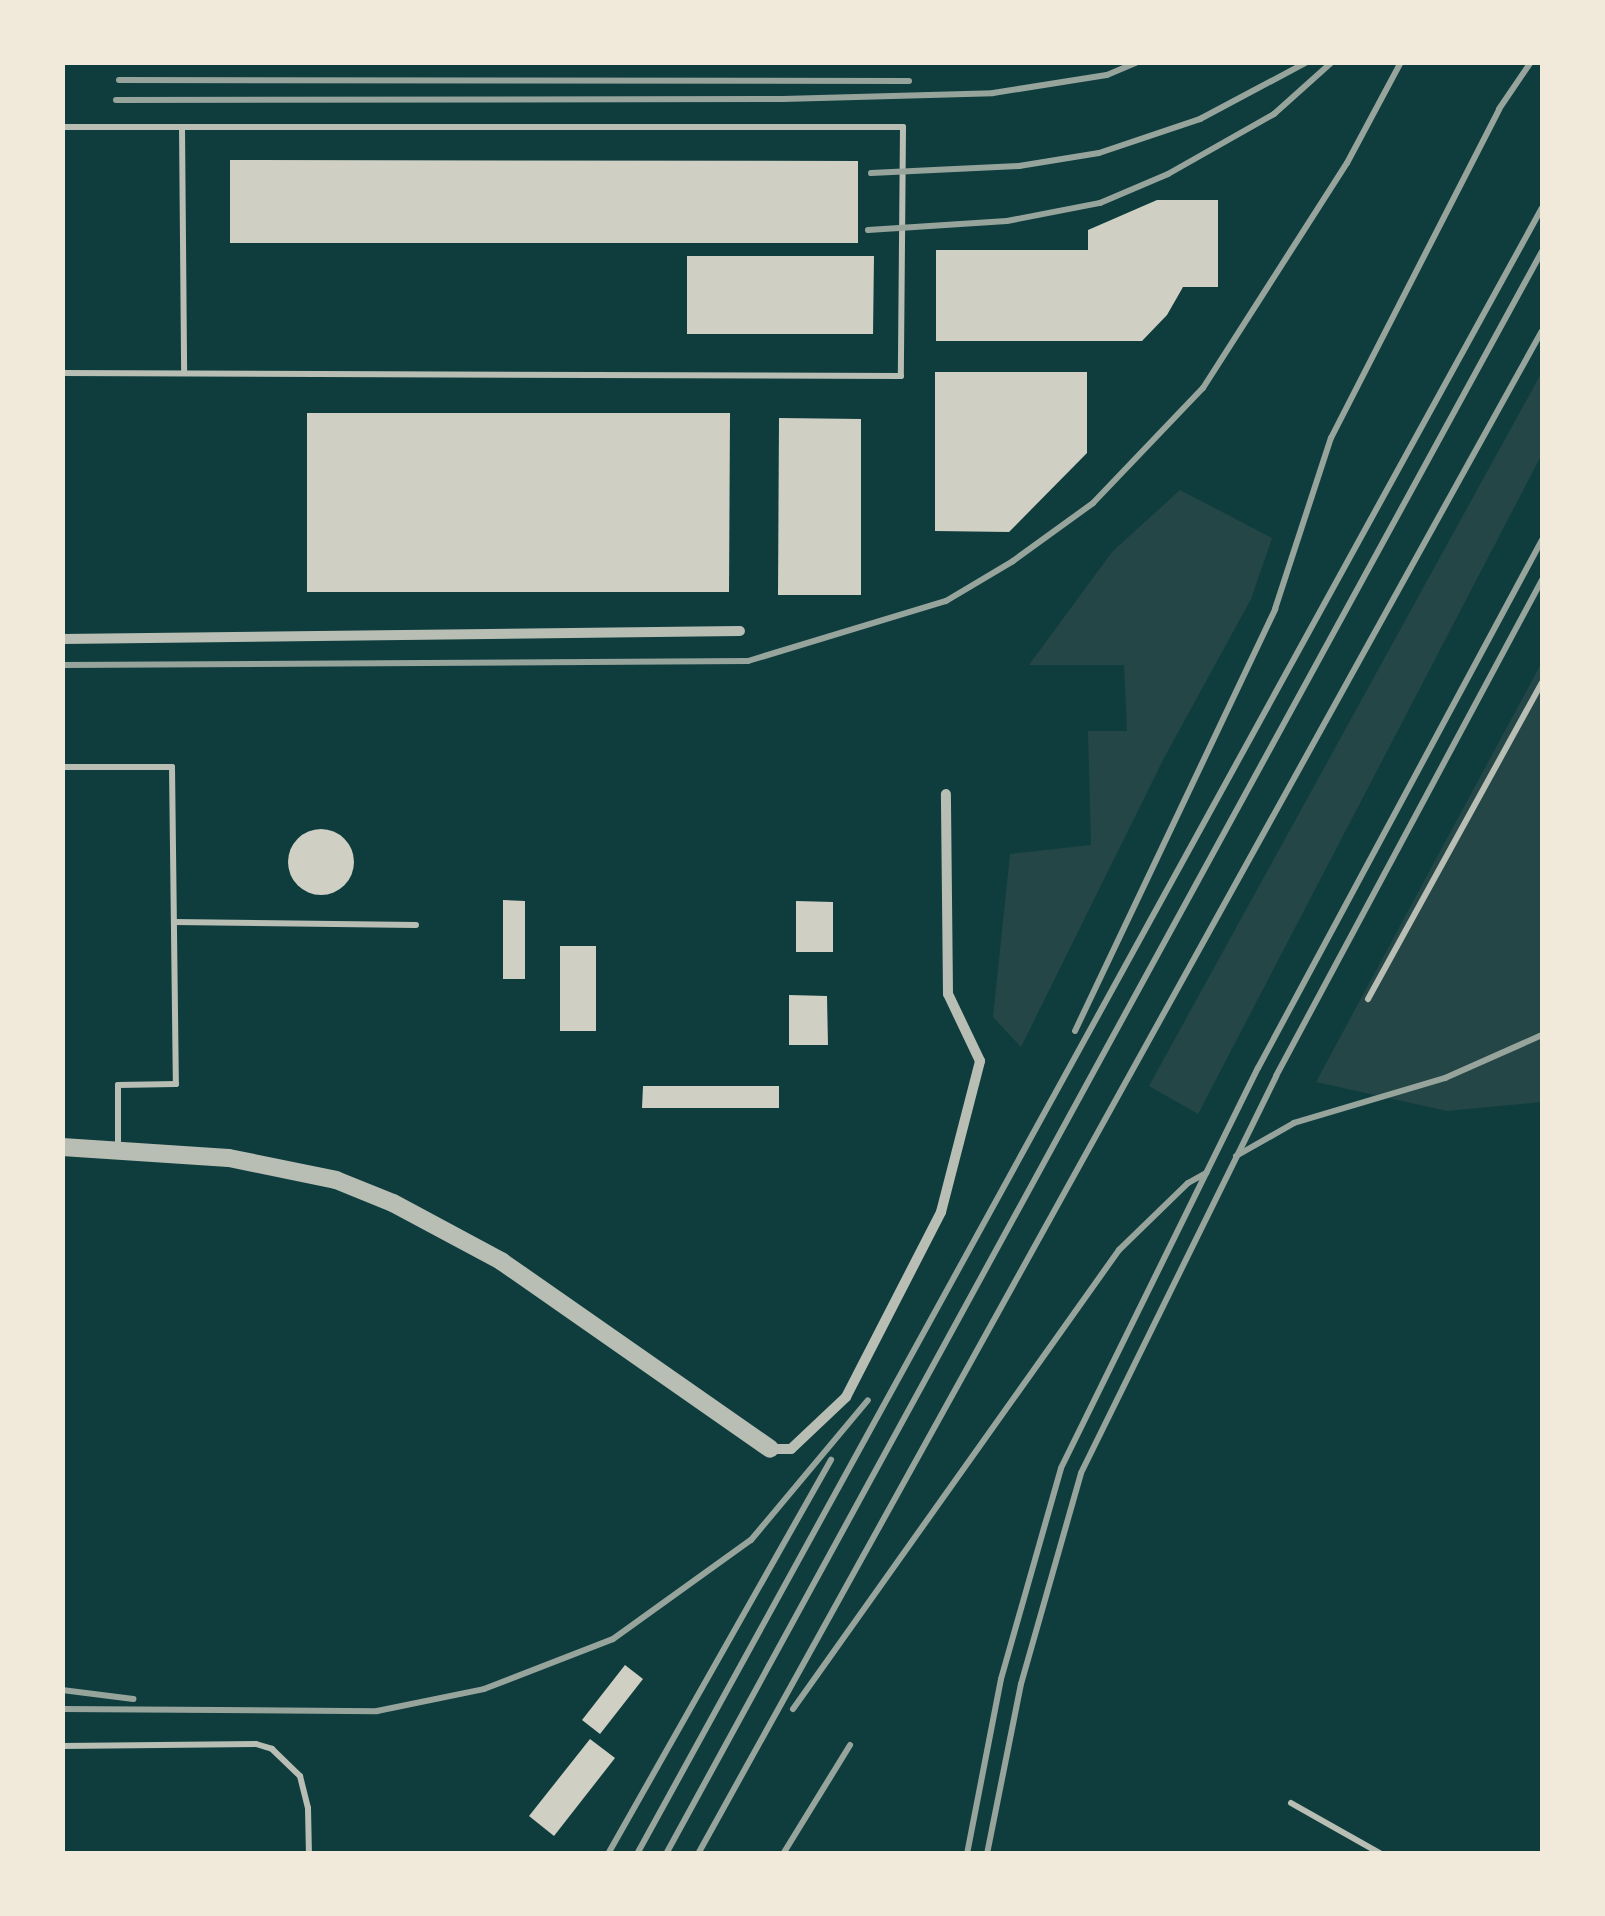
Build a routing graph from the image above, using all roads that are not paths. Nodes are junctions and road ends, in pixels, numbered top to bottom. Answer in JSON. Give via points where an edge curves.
{"nodes":[{"id":1,"x":62,"y":127,"type":"edge"},
{"id":2,"x":182,"y":127,"type":"junction"},
{"id":3,"x":62,"y":373,"type":"edge"},
{"id":4,"x":184,"y":373,"type":"junction"},
{"id":5,"x":740,"y":631,"type":"dead end"},
{"id":6,"x":62,"y":639,"type":"edge"},
{"id":7,"x":1542,"y":683,"type":"edge"},
{"id":8,"x":62,"y":767,"type":"edge"},
{"id":9,"x":946,"y":794,"type":"dead end"},
{"id":10,"x":174,"y":922,"type":"junction"},
{"id":11,"x":416,"y":925,"type":"dead end"},
{"id":12,"x":1368,"y":1000,"type":"dead end"},
{"id":13,"x":62,"y":1147,"type":"edge"},
{"id":14,"x":118,"y":1148,"type":"junction"},
{"id":15,"x":770,"y":1449,"type":"joint"},
{"id":16,"x":62,"y":1746,"type":"edge"},
{"id":17,"x":1291,"y":1803,"type":"dead end"},
{"id":18,"x":310,"y":1854,"type":"edge"},
{"id":19,"x":1382,"y":1854,"type":"edge"}],
"edges":[{"from":1,"to":2,"type":"lane"},
{"from":2,"to":4,"type":"lane"},
{"from":2,"to":4,"type":"lane","via":[[902,127],[901,376]]},
{"from":3,"to":4,"type":"lane"},
{"from":5,"to":6,"type":"street"},
{"from":7,"to":12,"type":"lane"},
{"from":8,"to":10,"type":"lane","via":[[172,767]]},
{"from":9,"to":15,"type":"street","via":[[948,994],[980,1061],[942,1212],[846,1397],[791,1448]]},
{"from":10,"to":11,"type":"lane"},
{"from":10,"to":14,"type":"lane","via":[[176,1084],[118,1085]]},
{"from":13,"to":14,"type":"street"},
{"from":14,"to":15,"type":"street","via":[[283,1167],[336,1180],[407,1210],[502,1261]]},
{"from":16,"to":18,"type":"lane","via":[[272,1749],[300,1776]]},
{"from":17,"to":19,"type":"lane"}]}
